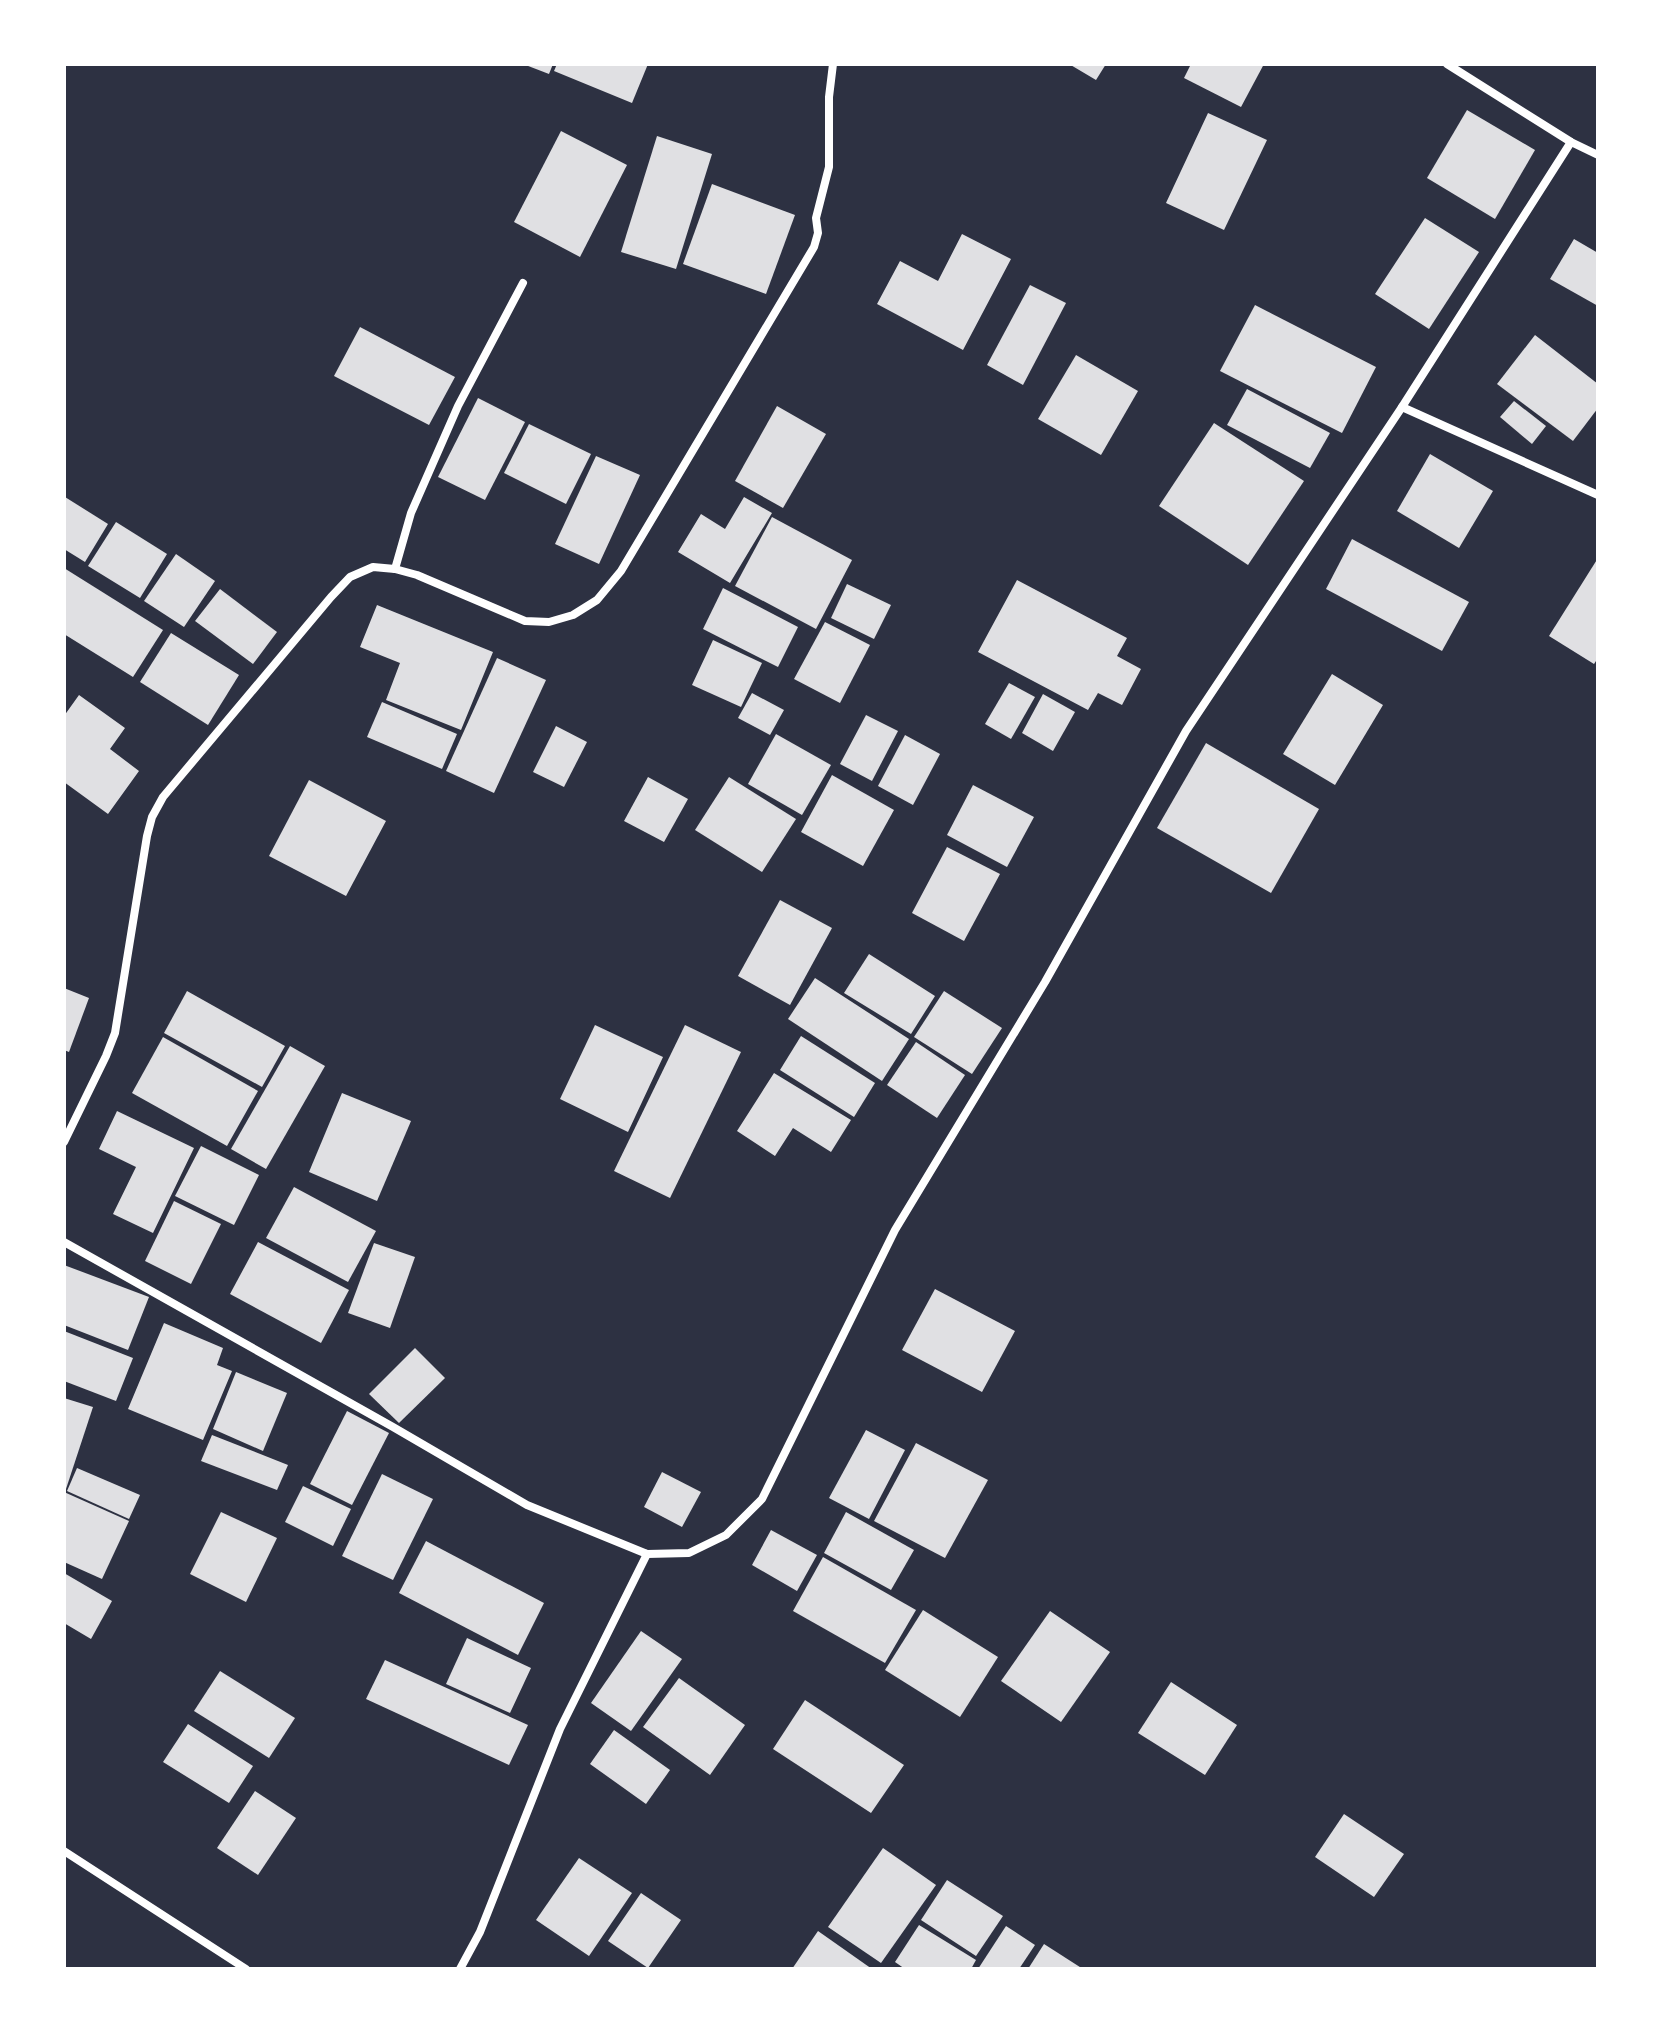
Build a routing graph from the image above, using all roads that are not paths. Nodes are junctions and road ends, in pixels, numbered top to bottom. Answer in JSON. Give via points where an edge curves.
{"nodes":[{"id":1,"x":833,"y":64,"type":"edge"},
{"id":2,"x":1447,"y":64,"type":"edge"},
{"id":3,"x":1571,"y":142,"type":"junction"},
{"id":4,"x":1598,"y":155,"type":"edge"},
{"id":5,"x":523,"y":283,"type":"dead end"},
{"id":6,"x":1402,"y":407,"type":"junction"},
{"id":7,"x":1598,"y":495,"type":"edge"},
{"id":8,"x":395,"y":569,"type":"junction"},
{"id":9,"x":64,"y":1142,"type":"edge"},
{"id":10,"x":64,"y":1242,"type":"edge"},
{"id":11,"x":647,"y":1554,"type":"junction"},
{"id":12,"x":64,"y":1851,"type":"edge"},
{"id":13,"x":246,"y":1969,"type":"edge"},
{"id":14,"x":460,"y":1969,"type":"edge"}],
"edges":[{"from":1,"to":8,"type":"street","via":[[829,167],[814,247],[621,571],[597,600],[549,622],[525,621]]},
{"from":2,"to":3,"type":"street"},
{"from":3,"to":4,"type":"street"},
{"from":3,"to":6,"type":"street"},
{"from":5,"to":8,"type":"street","via":[[452,419],[411,513]]},
{"from":6,"to":7,"type":"street"},
{"from":6,"to":11,"type":"street","via":[[1186,731],[1045,982],[895,1230],[762,1499],[726,1535],[689,1553]]},
{"from":8,"to":9,"type":"street","via":[[373,567],[350,577],[163,797],[147,836],[115,1033]]},
{"from":10,"to":11,"type":"street","via":[[527,1505]]},
{"from":11,"to":14,"type":"street","via":[[560,1729],[480,1932]]},
{"from":12,"to":13,"type":"street"}]}
